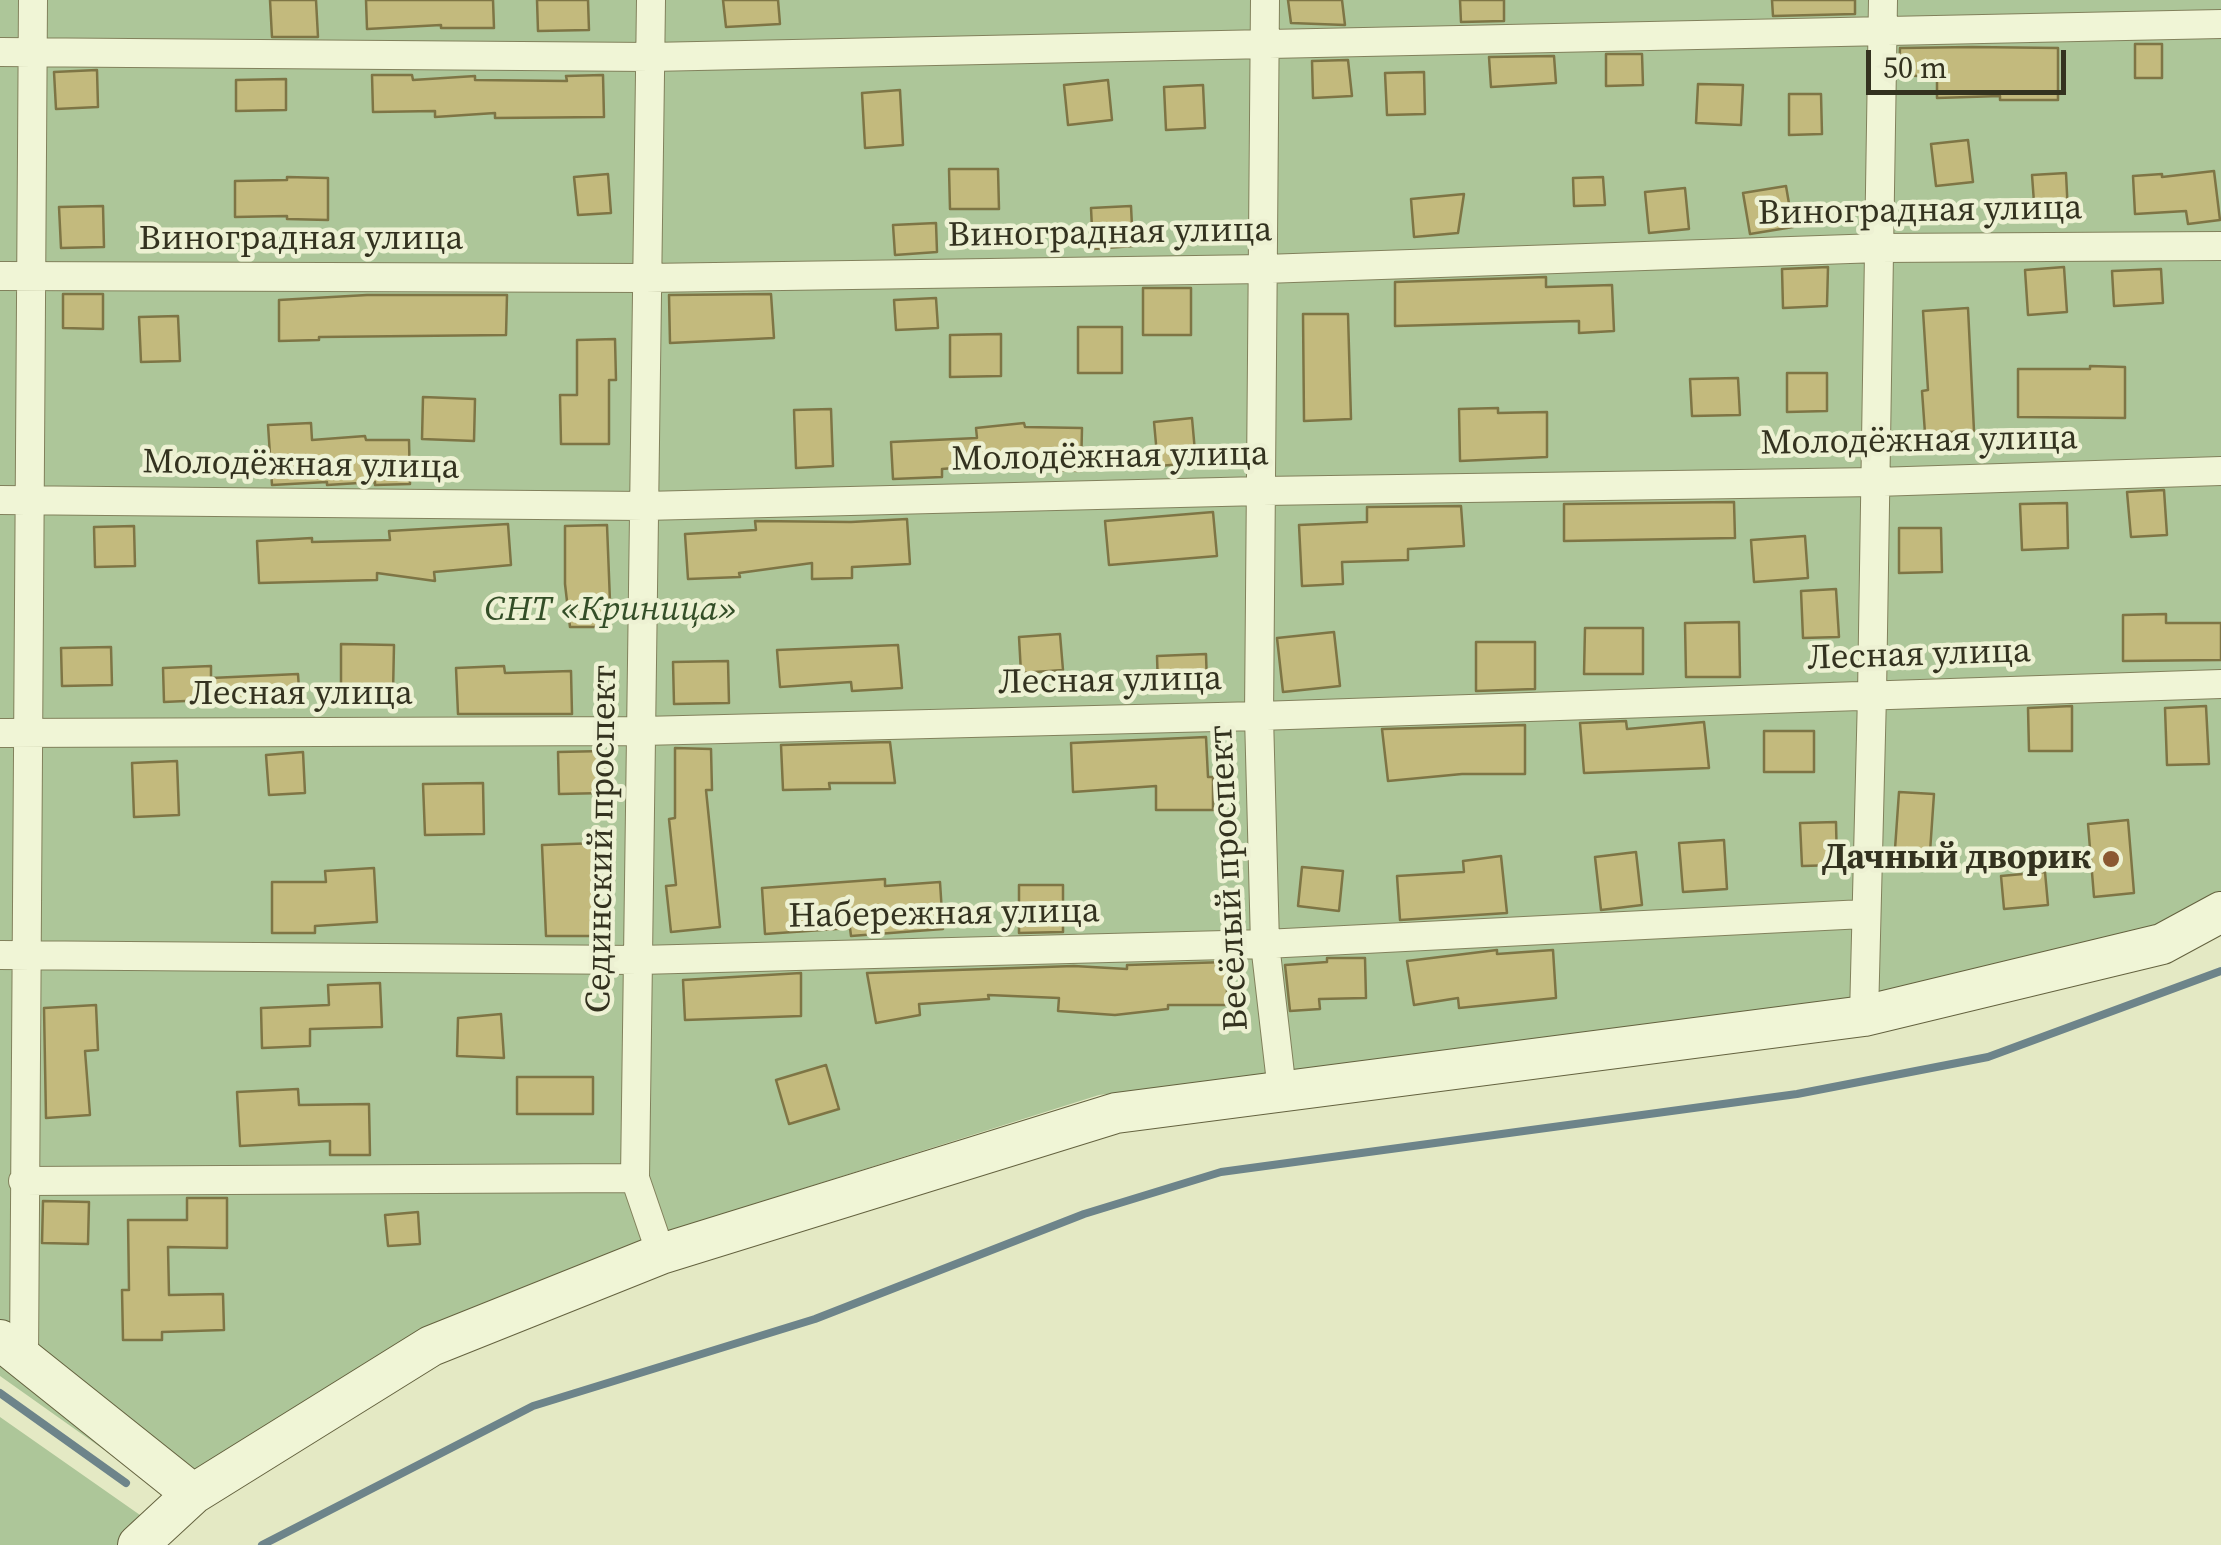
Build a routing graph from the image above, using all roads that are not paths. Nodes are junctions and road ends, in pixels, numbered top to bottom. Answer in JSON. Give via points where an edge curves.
{"nodes":[{"id":1,"x":33,"y":0,"type":"edge"},
{"id":2,"x":651,"y":0,"type":"edge"},
{"id":3,"x":1266,"y":0,"type":"edge"},
{"id":4,"x":1883,"y":0,"type":"edge"},
{"id":5,"x":2221,"y":24,"type":"edge"},
{"id":6,"x":1882,"y":34,"type":"junction"},
{"id":7,"x":1266,"y":44,"type":"junction"},
{"id":8,"x":0,"y":52,"type":"edge"},
{"id":9,"x":32,"y":53,"type":"junction"},
{"id":10,"x":650,"y":57,"type":"junction"},
{"id":11,"x":2221,"y":246,"type":"edge"},
{"id":12,"x":1879,"y":248,"type":"junction"},
{"id":13,"x":1264,"y":269,"type":"junction"},
{"id":14,"x":0,"y":276,"type":"edge"},
{"id":15,"x":30,"y":277,"type":"junction"},
{"id":16,"x":646,"y":278,"type":"junction"},
{"id":17,"x":2221,"y":471,"type":"edge"},
{"id":18,"x":1876,"y":482,"type":"junction"},
{"id":19,"x":1262,"y":491,"type":"junction"},
{"id":20,"x":14,"y":500,"type":"edge"},
{"id":21,"x":644,"y":506,"type":"junction"},
{"id":22,"x":2221,"y":684,"type":"edge"},
{"id":23,"x":1872,"y":695,"type":"junction"},
{"id":24,"x":1259,"y":716,"type":"junction"},
{"id":25,"x":642,"y":731,"type":"junction"},
{"id":26,"x":13,"y":733,"type":"edge"},
{"id":27,"x":2221,"y":912,"type":"edge"},
{"id":28,"x":1864,"y":914,"type":"junction"},
{"id":29,"x":1265,"y":944,"type":"junction"},
{"id":30,"x":13,"y":954,"type":"edge"},
{"id":31,"x":640,"y":960,"type":"junction"},
{"id":32,"x":1864,"y":1016,"type":"junction"},
{"id":33,"x":1282,"y":1092,"type":"junction"},
{"id":34,"x":635,"y":1178,"type":"junction"},
{"id":35,"x":23,"y":1181,"type":"junction"},
{"id":36,"x":661,"y":1254,"type":"junction"},
{"id":37,"x":12,"y":1349,"type":"edge"},
{"id":38,"x":193,"y":1494,"type":"junction"},
{"id":39,"x":138,"y":1545,"type":"edge"}],
"edges":[{"from":1,"to":9,"type":"street"},
{"from":2,"to":10,"type":"street","name":"Сединский проспект"},
{"from":3,"to":7,"type":"street","name":"Весёлый проспект"},
{"from":4,"to":6,"type":"street"},
{"from":5,"to":6,"type":"street"},
{"from":6,"to":7,"type":"street"},
{"from":6,"to":12,"type":"street"},
{"from":7,"to":10,"type":"street"},
{"from":7,"to":13,"type":"street","name":"Весёлый проспект"},
{"from":8,"to":9,"type":"street"},
{"from":9,"to":10,"type":"street"},
{"from":9,"to":15,"type":"street"},
{"from":10,"to":16,"type":"street","name":"Сединский проспект"},
{"from":11,"to":12,"type":"street","name":"Виноградная улица"},
{"from":12,"to":13,"type":"street","name":"Виноградная улица"},
{"from":12,"to":18,"type":"street"},
{"from":13,"to":16,"type":"street","name":"Виноградная улица"},
{"from":13,"to":19,"type":"street","name":"Весёлый проспект"},
{"from":14,"to":15,"type":"street","name":"Виноградная улица"},
{"from":15,"to":16,"type":"street","name":"Виноградная улица"},
{"from":15,"to":20,"type":"street"},
{"from":16,"to":21,"type":"street","name":"Сединский проспект"},
{"from":17,"to":18,"type":"street","name":"Молодёжная улица"},
{"from":18,"to":19,"type":"street","name":"Молодёжная улица"},
{"from":18,"to":23,"type":"street"},
{"from":19,"to":21,"type":"street","name":"Молодёжная улица"},
{"from":19,"to":24,"type":"street","name":"Весёлый проспект"},
{"from":20,"to":21,"type":"street","name":"Молодёжная улица"},
{"from":20,"to":26,"type":"street"},
{"from":21,"to":25,"type":"street","name":"Сединский проспект"},
{"from":22,"to":23,"type":"street","name":"Лесная улица"},
{"from":23,"to":24,"type":"street","name":"Лесная улица"},
{"from":23,"to":28,"type":"street"},
{"from":24,"to":25,"type":"street","name":"Лесная улица"},
{"from":24,"to":29,"type":"street","name":"Весёлый проспект"},
{"from":25,"to":26,"type":"street","name":"Лесная улица"},
{"from":25,"to":31,"type":"street","name":"Сединский проспект"},
{"from":26,"to":30,"type":"street"},
{"from":27,"to":32,"type":"street","via":[[2162,944]]},
{"from":28,"to":29,"type":"street","name":"Набережная улица"},
{"from":28,"to":32,"type":"street"},
{"from":29,"to":31,"type":"street","name":"Набережная улица"},
{"from":29,"to":33,"type":"street","name":"Весёлый проспект"},
{"from":30,"to":31,"type":"street","name":"Набережная улица"},
{"from":30,"to":35,"type":"street"},
{"from":31,"to":34,"type":"street","name":"Сединский проспект"},
{"from":32,"to":33,"type":"street"},
{"from":33,"to":36,"type":"street","via":[[1116,1113]]},
{"from":34,"to":35,"type":"street"},
{"from":34,"to":36,"type":"street","name":"Сединский проспект"},
{"from":35,"to":37,"type":"street"},
{"from":36,"to":38,"type":"street","via":[[432,1346]]},
{"from":37,"to":38,"type":"street"},
{"from":38,"to":39,"type":"street"}]}
